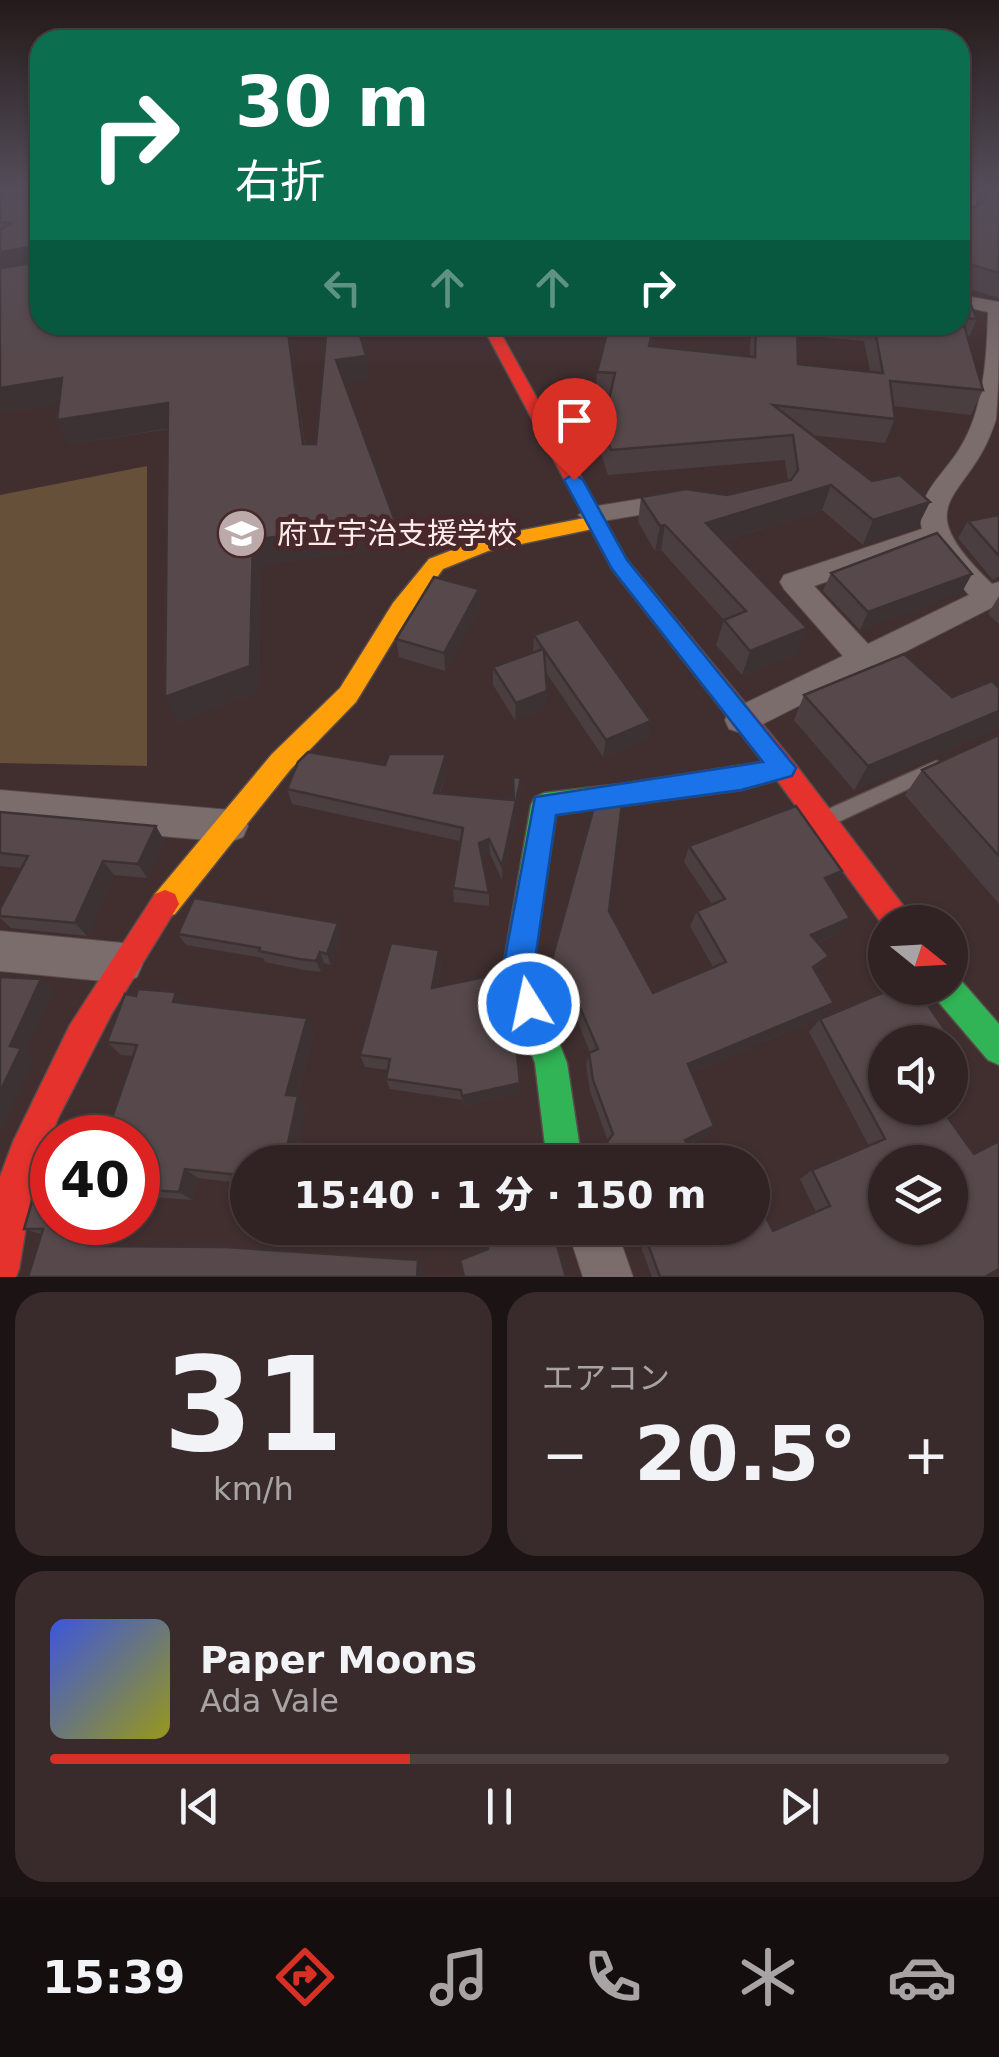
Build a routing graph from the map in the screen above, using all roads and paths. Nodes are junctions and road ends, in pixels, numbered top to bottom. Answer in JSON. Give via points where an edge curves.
{"nodes":[{"id":1,"x":970,"y":302,"type":"edge"},
{"id":2,"x":494,"y":335,"type":"edge"},
{"id":3,"x":705,"y":506,"type":"edge"},
{"id":4,"x":593,"y":518,"type":"junction"},
{"id":5,"x":936,"y":534,"type":"junction"},
{"id":6,"x":992,"y":594,"type":"edge"},
{"id":7,"x":863,"y":658,"type":"junction"},
{"id":8,"x":741,"y":720,"type":"junction"},
{"id":9,"x":946,"y":764,"type":"edge"},
{"id":10,"x":783,"y":768,"type":"junction"},
{"id":11,"x":0,"y":806,"type":"edge"},
{"id":12,"x":822,"y":820,"type":"junction"},
{"id":13,"x":230,"y":826,"type":"junction"},
{"id":14,"x":885,"y":905,"type":"edge"},
{"id":15,"x":0,"y":950,"type":"edge"},
{"id":16,"x":123,"y":963,"type":"junction"},
{"id":17,"x":961,"y":1005,"type":"edge"},
{"id":18,"x":999,"y":1049,"type":"edge"},
{"id":19,"x":562,"y":1145,"type":"edge"},
{"id":20,"x":9,"y":1179,"type":"edge"},
{"id":21,"x":598,"y":1245,"type":"edge"},
{"id":22,"x":0,"y":1269,"type":"edge"},
{"id":23,"x":608,"y":1277,"type":"edge"}],
"edges":[{"from":1,"to":5,"type":"street","via":[[998,308],[998,345],[977,439],[934,502]]},
{"from":2,"to":4,"type":"street"},
{"from":3,"to":4,"type":"street","via":[[674,500]]},
{"from":4,"to":8,"type":"street","via":[[619,564]]},
{"from":4,"to":13,"type":"street","via":[[482,545],[436,564],[348,695]]},
{"from":5,"to":6,"type":"street","via":[[954,563]]},
{"from":5,"to":7,"type":"street","via":[[794,582]]},
{"from":6,"to":7,"type":"street"},
{"from":7,"to":8,"type":"street"},
{"from":8,"to":10,"type":"street"},
{"from":9,"to":12,"type":"lane"},
{"from":10,"to":12,"type":"street"},
{"from":10,"to":19,"type":"street","via":[[544,805],[518,974],[551,1063]]},
{"from":11,"to":13,"type":"street"},
{"from":12,"to":14,"type":"street"},
{"from":13,"to":16,"type":"street"},
{"from":15,"to":16,"type":"street"},
{"from":16,"to":20,"type":"street"},
{"from":17,"to":18,"type":"street"},
{"from":20,"to":22,"type":"street"},
{"from":21,"to":23,"type":"street"}]}
